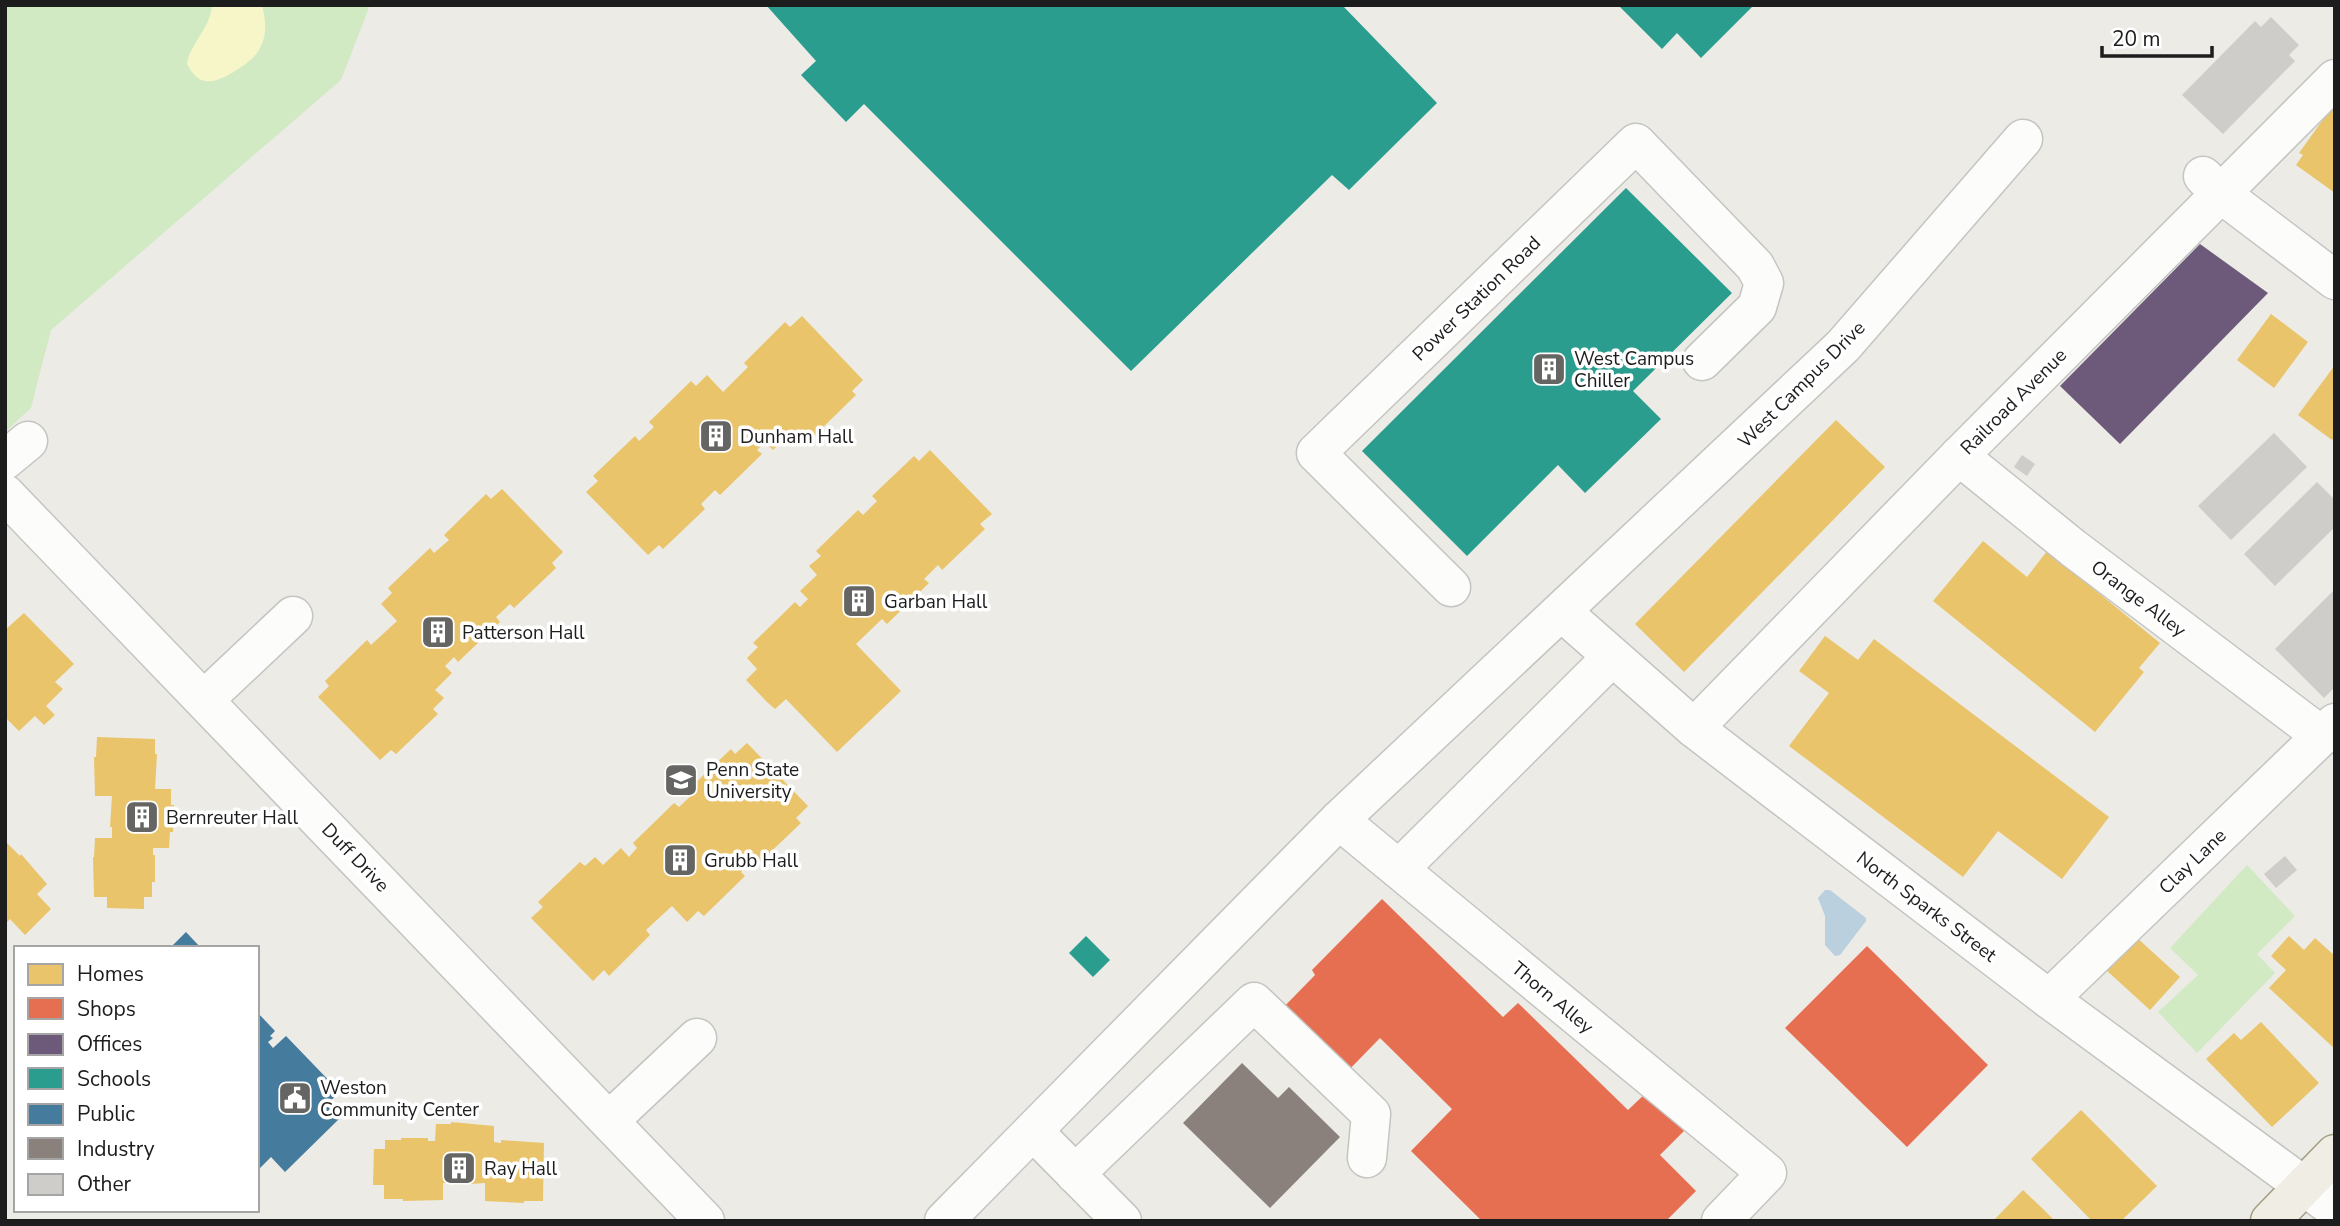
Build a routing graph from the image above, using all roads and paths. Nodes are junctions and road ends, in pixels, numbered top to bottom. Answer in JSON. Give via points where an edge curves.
{"nodes":[{"id":1,"x":2335,"y":79,"type":"edge"},
{"id":2,"x":2023,"y":139,"type":"dead end"},
{"id":3,"x":2212,"y":185,"type":"junction"},
{"id":4,"x":2335,"y":280,"type":"edge"},
{"id":5,"x":1702,"y":361,"type":"dead end"},
{"id":6,"x":1959,"y":456,"type":"junction"},
{"id":7,"x":5,"y":494,"type":"edge"},
{"id":8,"x":1451,"y":587,"type":"dead end"},
{"id":9,"x":1562,"y":612,"type":"junction"},
{"id":10,"x":293,"y":616,"type":"dead end"},
{"id":11,"x":1612,"y":657,"type":"junction"},
{"id":12,"x":205,"y":699,"type":"junction"},
{"id":13,"x":1694,"y":728,"type":"junction"},
{"id":14,"x":2328,"y":729,"type":"edge"},
{"id":15,"x":1339,"y":820,"type":"junction"},
{"id":16,"x":1399,"y":869,"type":"junction"},
{"id":17,"x":2049,"y":999,"type":"junction"},
{"id":18,"x":696,"y":1038,"type":"dead end"},
{"id":19,"x":610,"y":1120,"type":"junction"},
{"id":20,"x":1034,"y":1132,"type":"junction"},
{"id":21,"x":2335,"y":1154,"type":"edge"},
{"id":22,"x":1367,"y":1158,"type":"dead end"},
{"id":23,"x":1075,"y":1174,"type":"junction"},
{"id":24,"x":2304,"y":1186,"type":"junction"},
{"id":25,"x":2335,"y":1209,"type":"edge"},
{"id":26,"x":705,"y":1221,"type":"edge"},
{"id":27,"x":944,"y":1221,"type":"edge"},
{"id":28,"x":1122,"y":1221,"type":"edge"},
{"id":29,"x":1721,"y":1221,"type":"edge"},
{"id":30,"x":2270,"y":1221,"type":"edge"}],
"edges":[{"from":1,"to":3,"type":"street","name":"Railroad Avenue"},
{"from":2,"to":9,"type":"street","name":"West Campus Drive","via":[[1843,346]]},
{"from":3,"to":4,"type":"street"},
{"from":3,"to":6,"type":"street","name":"Railroad Avenue"},
{"from":5,"to":8,"type":"street","name":"Power Station Road","via":[[1757,307],[1764,283],[1755,266],[1636,143],[1316,453]]},
{"from":6,"to":13,"type":"street","name":"Railroad Avenue"},
{"from":6,"to":14,"type":"street","name":"Orange Alley","via":[[2073,548]]},
{"from":7,"to":12,"type":"street","name":"Duff Drive"},
{"from":9,"to":11,"type":"street","name":"North Sparks Street"},
{"from":9,"to":15,"type":"street","name":"West Campus Drive"},
{"from":10,"to":12,"type":"street"},
{"from":11,"to":13,"type":"street","name":"North Sparks Street"},
{"from":11,"to":16,"type":"street"},
{"from":12,"to":19,"type":"street","name":"Duff Drive"},
{"from":13,"to":17,"type":"street","name":"North Sparks Street"},
{"from":14,"to":17,"type":"street","name":"Clay Lane"},
{"from":15,"to":16,"type":"street","name":"Thorn Alley"},
{"from":15,"to":20,"type":"street","name":"West Campus Drive"},
{"from":16,"to":29,"type":"street","name":"Thorn Alley","via":[[1767,1173]]},
{"from":17,"to":24,"type":"street","name":"North Sparks Street"},
{"from":18,"to":19,"type":"street"},
{"from":19,"to":26,"type":"street","name":"Duff Drive"},
{"from":20,"to":23,"type":"street"},
{"from":20,"to":27,"type":"street","name":"West Campus Drive"},
{"from":21,"to":24,"type":"main road"},
{"from":22,"to":23,"type":"street","via":[[1371,1114],[1254,1002]]},
{"from":23,"to":28,"type":"street"},
{"from":24,"to":25,"type":"street","name":"North Sparks Street"},
{"from":24,"to":30,"type":"main road"}]}
